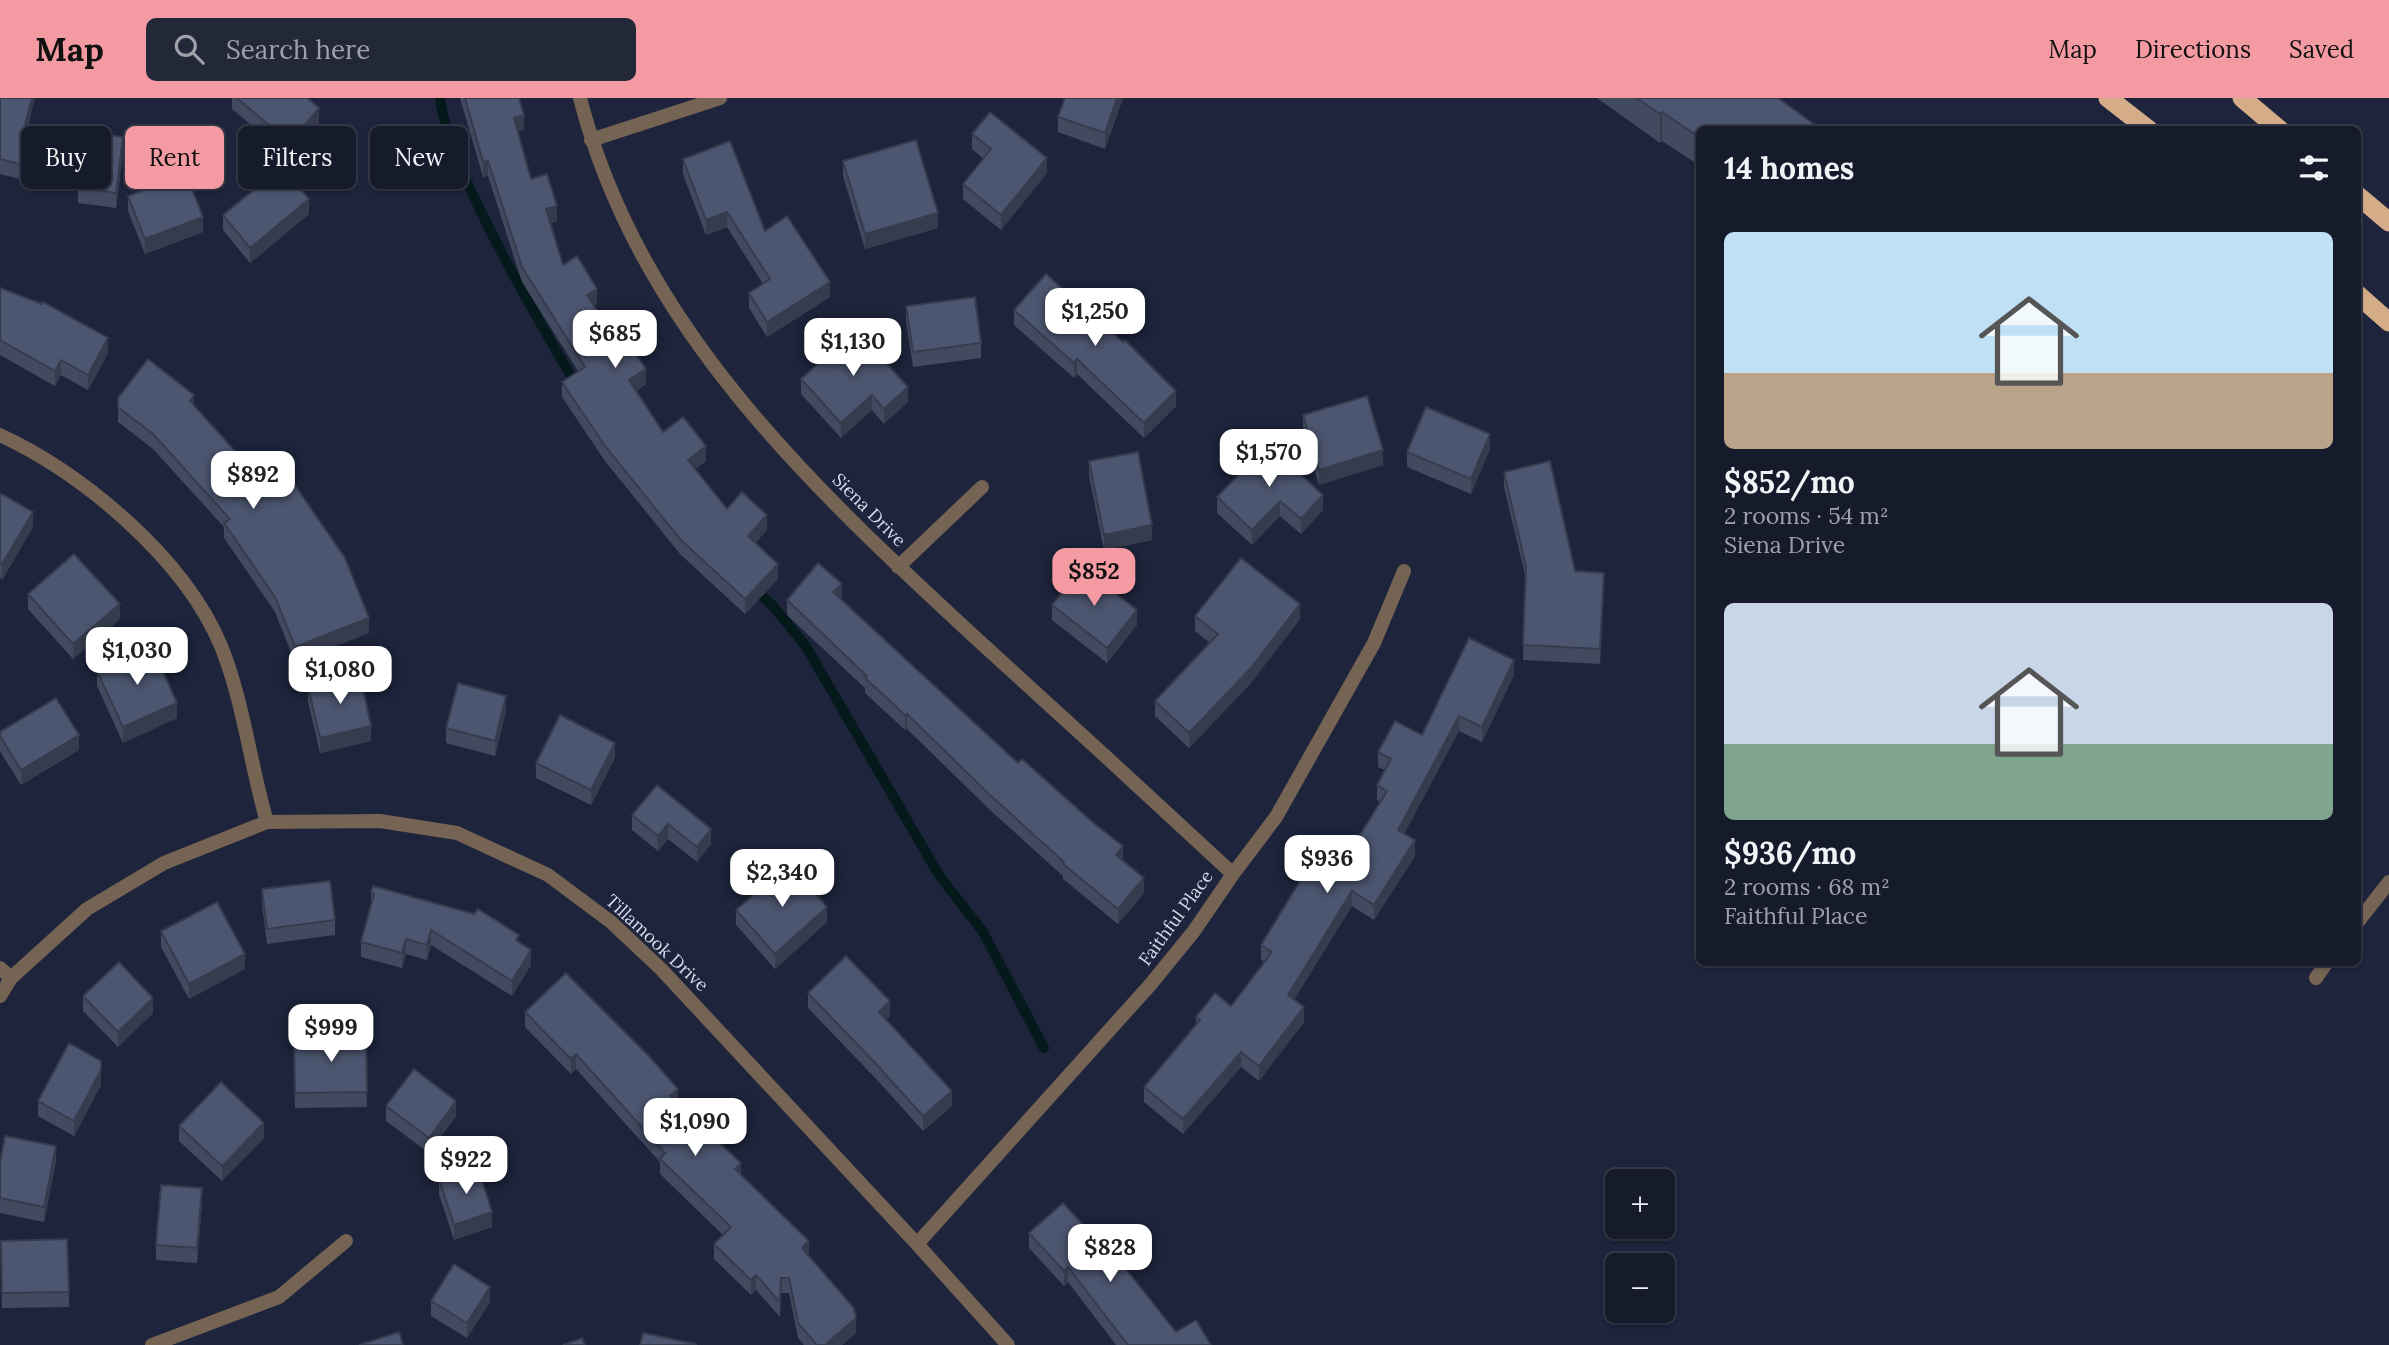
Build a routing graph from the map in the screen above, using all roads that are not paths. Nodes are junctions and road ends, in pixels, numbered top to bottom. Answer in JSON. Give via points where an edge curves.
{"nodes":[{"id":1,"x":580,"y":98,"type":"edge"},
{"id":2,"x":720,"y":98,"type":"edge"},
{"id":3,"x":2108,"y":98,"type":"edge"},
{"id":4,"x":2248,"y":101,"type":"edge"},
{"id":5,"x":2144,"y":126,"type":"edge"},
{"id":6,"x":2276,"y":126,"type":"edge"},
{"id":7,"x":591,"y":140,"type":"junction"},
{"id":8,"x":2361,"y":198,"type":"edge"},
{"id":9,"x":2389,"y":222,"type":"edge"},
{"id":10,"x":2361,"y":298,"type":"edge"},
{"id":11,"x":2389,"y":322,"type":"edge"},
{"id":12,"x":0,"y":435,"type":"edge"},
{"id":13,"x":982,"y":487,"type":"dead end"},
{"id":14,"x":898,"y":567,"type":"junction"},
{"id":15,"x":1405,"y":571,"type":"dead end"},
{"id":16,"x":267,"y":822,"type":"junction"},
{"id":17,"x":1233,"y":874,"type":"junction"},
{"id":18,"x":2389,"y":882,"type":"edge"},
{"id":19,"x":2361,"y":918,"type":"edge"},
{"id":20,"x":2324,"y":966,"type":"edge"},
{"id":21,"x":0,"y":968,"type":"edge"},
{"id":22,"x":11,"y":978,"type":"junction"},
{"id":23,"x":2316,"y":978,"type":"dead end"},
{"id":24,"x":0,"y":996,"type":"edge"},
{"id":25,"x":346,"y":1241,"type":"dead end"},
{"id":26,"x":917,"y":1244,"type":"junction"},
{"id":27,"x":152,"y":1345,"type":"edge"},
{"id":28,"x":1008,"y":1345,"type":"edge"}],
"edges":[{"from":1,"to":7,"type":"street","name":"Siena Drive"},
{"from":2,"to":7,"type":"street"},
{"from":3,"to":5,"type":"highway"},
{"from":4,"to":6,"type":"highway"},
{"from":7,"to":14,"type":"street","name":"Siena Drive","via":[[632,235],[674,311],[724,382],[793,461]]},
{"from":8,"to":9,"type":"highway"},
{"from":10,"to":11,"type":"highway"},
{"from":12,"to":16,"type":"street","via":[[47,461],[108,505],[162,557],[192,596],[232,677]]},
{"from":13,"to":14,"type":"street"},
{"from":14,"to":17,"type":"street","name":"Siena Drive"},
{"from":15,"to":17,"type":"street","name":"Faithful Place","via":[[1374,643],[1320,741],[1276,817]]},
{"from":16,"to":22,"type":"street","name":"Tillamook Drive","via":[[164,863],[87,909]]},
{"from":16,"to":26,"type":"street","name":"Tillamook Drive","via":[[380,821],[457,833],[548,875],[611,922],[661,969]]},
{"from":17,"to":26,"type":"street","name":"Faithful Place","via":[[1150,985]]},
{"from":18,"to":19,"type":"street"},
{"from":20,"to":23,"type":"street"},
{"from":21,"to":22,"type":"street"},
{"from":22,"to":24,"type":"street","name":"Tillamook Drive"},
{"from":25,"to":27,"type":"street","via":[[279,1297]]},
{"from":26,"to":28,"type":"street","name":"Tillamook Drive"}]}
